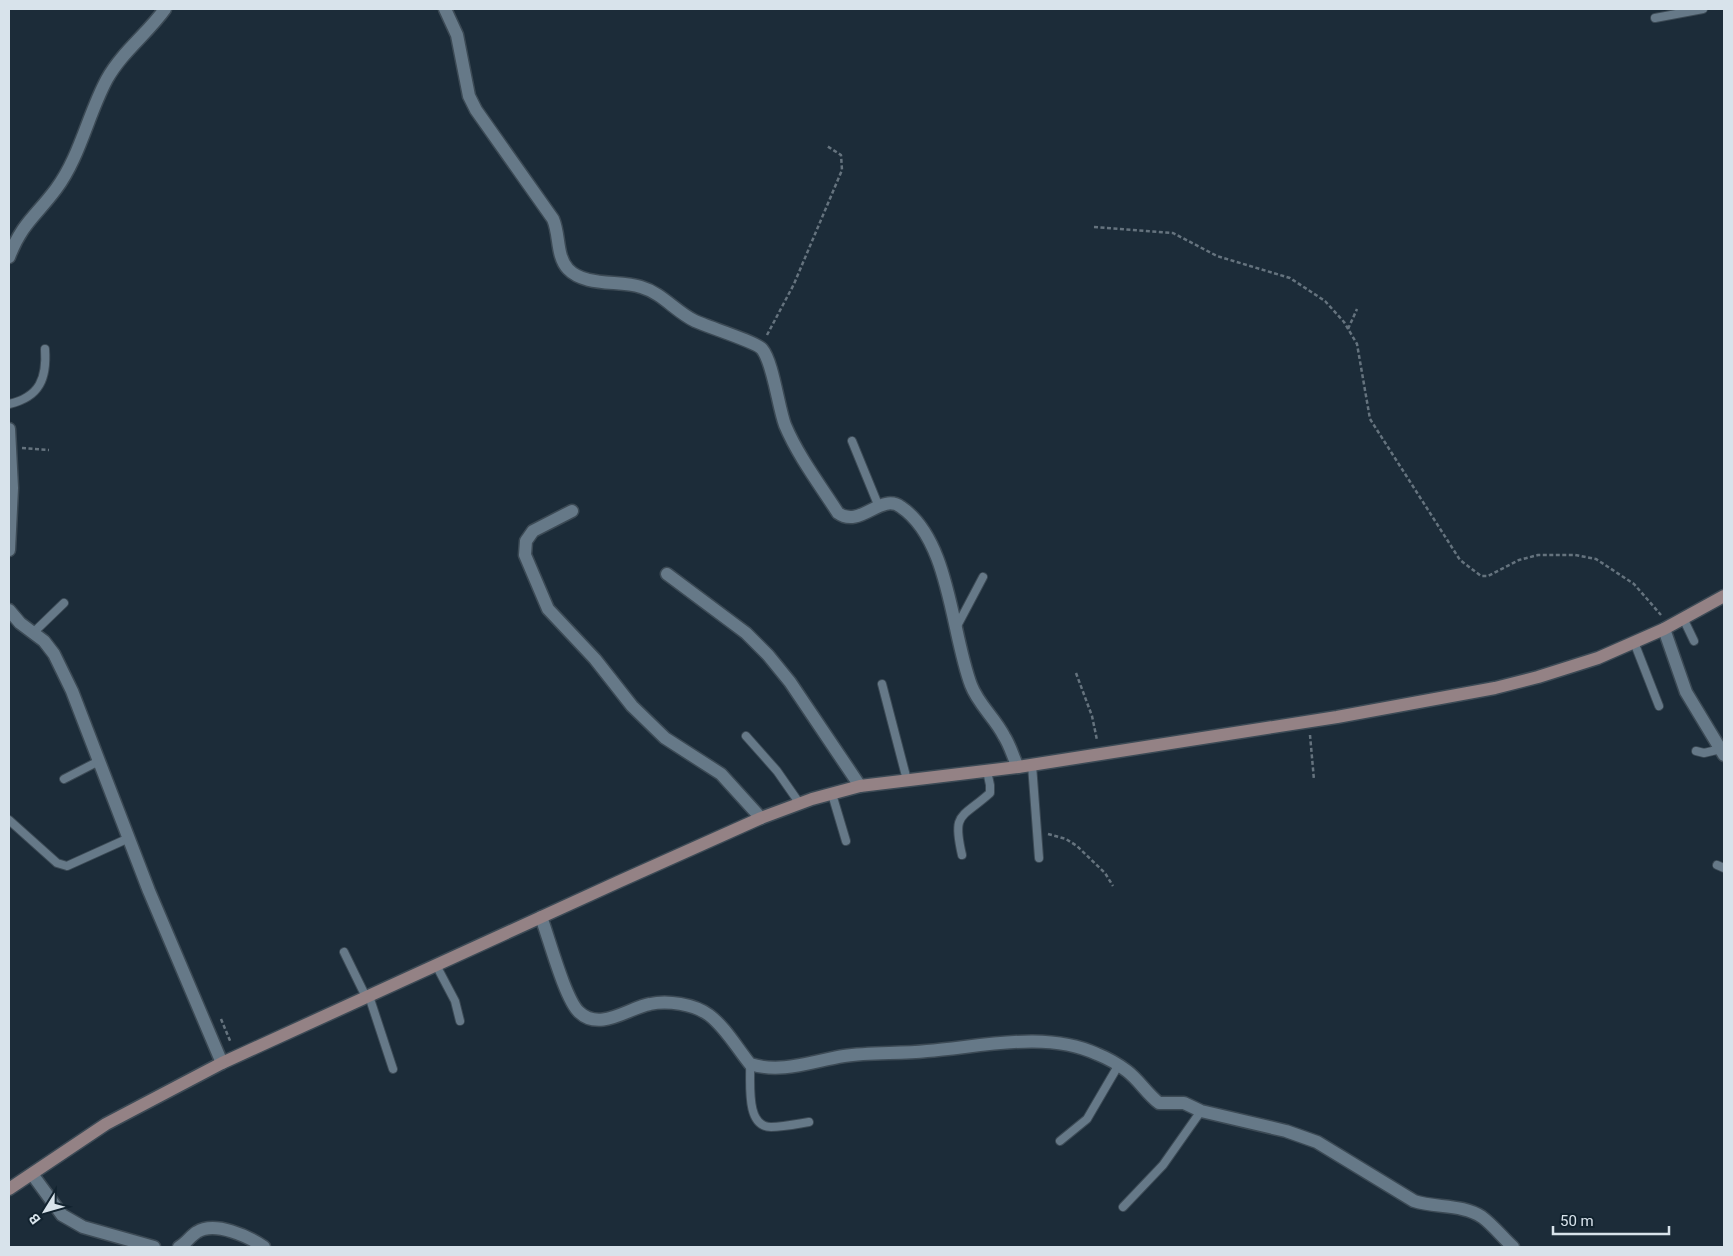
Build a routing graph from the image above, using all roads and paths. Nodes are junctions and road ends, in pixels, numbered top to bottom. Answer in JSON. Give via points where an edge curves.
{"nodes":[{"id":1,"x":165,"y":9,"type":"edge"},
{"id":2,"x":445,"y":9,"type":"edge"},
{"id":3,"x":1703,"y":9,"type":"edge"},
{"id":4,"x":1655,"y":18,"type":"dead end"},
{"id":5,"x":828,"y":146,"type":"dead end"},
{"id":6,"x":1094,"y":227,"type":"dead end"},
{"id":7,"x":9,"y":257,"type":"edge"},
{"id":8,"x":1357,"y":309,"type":"dead end"},
{"id":9,"x":1348,"y":329,"type":"junction"},
{"id":10,"x":761,"y":348,"type":"junction"},
{"id":11,"x":45,"y":349,"type":"dead end"},
{"id":12,"x":9,"y":404,"type":"edge"},
{"id":13,"x":9,"y":428,"type":"edge"},
{"id":14,"x":852,"y":441,"type":"dead end"},
{"id":15,"x":11,"y":448,"type":"junction"},
{"id":16,"x":49,"y":450,"type":"dead end"},
{"id":17,"x":879,"y":507,"type":"junction"},
{"id":18,"x":572,"y":511,"type":"dead end"},
{"id":19,"x":9,"y":550,"type":"edge"},
{"id":20,"x":667,"y":574,"type":"dead end"},
{"id":21,"x":983,"y":577,"type":"dead end"},
{"id":22,"x":1724,"y":596,"type":"edge"},
{"id":23,"x":64,"y":603,"type":"dead end"},
{"id":24,"x":9,"y":610,"type":"edge"},
{"id":25,"x":1683,"y":618,"type":"junction"},
{"id":26,"x":1667,"y":627,"type":"junction"},
{"id":27,"x":955,"y":630,"type":"junction"},
{"id":28,"x":34,"y":632,"type":"junction"},
{"id":29,"x":1694,"y":640,"type":"dead end"},
{"id":30,"x":1634,"y":642,"type":"junction"},
{"id":31,"x":1076,"y":673,"type":"dead end"},
{"id":32,"x":882,"y":684,"type":"dead end"},
{"id":33,"x":1660,"y":706,"type":"dead end"},
{"id":34,"x":1309,"y":722,"type":"junction"},
{"id":35,"x":746,"y":736,"type":"dead end"},
{"id":36,"x":1696,"y":751,"type":"dead end"},
{"id":37,"x":1723,"y":752,"type":"edge"},
{"id":38,"x":1098,"y":754,"type":"junction"},
{"id":39,"x":99,"y":761,"type":"junction"},
{"id":40,"x":1032,"y":765,"type":"junction"},
{"id":41,"x":1018,"y":767,"type":"junction"},
{"id":42,"x":986,"y":771,"type":"junction"},
{"id":43,"x":64,"y":778,"type":"dead end"},
{"id":44,"x":907,"y":780,"type":"junction"},
{"id":45,"x":1314,"y":780,"type":"dead end"},
{"id":46,"x":860,"y":786,"type":"junction"},
{"id":47,"x":832,"y":794,"type":"junction"},
{"id":48,"x":800,"y":804,"type":"junction"},
{"id":49,"x":761,"y":818,"type":"junction"},
{"id":50,"x":9,"y":820,"type":"edge"},
{"id":51,"x":1037,"y":830,"type":"junction"},
{"id":52,"x":129,"y":838,"type":"junction"},
{"id":53,"x":846,"y":841,"type":"dead end"},
{"id":54,"x":962,"y":854,"type":"dead end"},
{"id":55,"x":1039,"y":858,"type":"dead end"},
{"id":56,"x":1113,"y":886,"type":"dead end"},
{"id":57,"x":541,"y":917,"type":"junction"},
{"id":58,"x":344,"y":952,"type":"dead end"},
{"id":59,"x":436,"y":965,"type":"junction"},
{"id":60,"x":367,"y":996,"type":"junction"},
{"id":61,"x":220,"y":1019,"type":"dead end"},
{"id":62,"x":460,"y":1021,"type":"dead end"},
{"id":63,"x":236,"y":1056,"type":"junction"},
{"id":64,"x":222,"y":1063,"type":"junction"},
{"id":65,"x":750,"y":1064,"type":"junction"},
{"id":66,"x":1118,"y":1066,"type":"junction"},
{"id":67,"x":392,"y":1069,"type":"dead end"},
{"id":68,"x":1201,"y":1112,"type":"junction"},
{"id":69,"x":809,"y":1122,"type":"dead end"},
{"id":70,"x":1060,"y":1141,"type":"dead end"},
{"id":71,"x":32,"y":1174,"type":"junction"},
{"id":72,"x":9,"y":1189,"type":"edge"},
{"id":73,"x":1123,"y":1207,"type":"dead end"},
{"id":74,"x":129,"y":1244,"type":"edge"},
{"id":75,"x":154,"y":1247,"type":"edge"},
{"id":76,"x":179,"y":1247,"type":"edge"},
{"id":77,"x":264,"y":1247,"type":"edge"},
{"id":78,"x":1513,"y":1247,"type":"edge"}],
"edges":[{"from":1,"to":7,"type":"street","via":[[108,78],[56,189],[17,236]]},
{"from":2,"to":10,"type":"street","via":[[458,35],[469,96],[553,219],[561,258],[567,268],[576,276],[641,287],[693,320]]},
{"from":3,"to":4,"type":"lane"},
{"from":5,"to":10,"type":"path","via":[[841,155],[842,170],[794,284]]},
{"from":6,"to":9,"type":"path","via":[[1173,234],[1217,256],[1290,278],[1325,300]]},
{"from":8,"to":9,"type":"path"},
{"from":9,"to":26,"type":"path","via":[[1357,344],[1370,419],[1460,560],[1481,576],[1488,576],[1519,560],[1538,555],[1576,555],[1596,559],[1634,584]]},
{"from":10,"to":17,"type":"street","via":[[792,440],[838,513],[846,518],[856,518]]},
{"from":11,"to":12,"type":"lane","via":[[46,370],[41,384],[31,395]]},
{"from":13,"to":15,"type":"street"},
{"from":14,"to":17,"type":"lane"},
{"from":15,"to":16,"type":"path"},
{"from":15,"to":19,"type":"street"},
{"from":17,"to":27,"type":"street","via":[[899,505],[924,531],[938,555]]},
{"from":18,"to":49,"type":"street","via":[[533,531],[526,541],[525,555],[548,609],[595,659],[632,706],[665,738],[721,774]]},
{"from":20,"to":46,"type":"street","via":[[746,633],[768,655]]},
{"from":21,"to":27,"type":"lane"},
{"from":22,"to":25,"type":"street"},
{"from":23,"to":28,"type":"lane"},
{"from":24,"to":28,"type":"street"},
{"from":25,"to":26,"type":"street"},
{"from":25,"to":29,"type":"lane"},
{"from":26,"to":30,"type":"street"},
{"from":26,"to":37,"type":"street","via":[[1686,692]]},
{"from":27,"to":41,"type":"street","via":[[972,687],[1004,736]]},
{"from":28,"to":39,"type":"street","via":[[54,654]]},
{"from":30,"to":33,"type":"lane"},
{"from":30,"to":34,"type":"street","via":[[1538,678]]},
{"from":31,"to":38,"type":"path","via":[[1094,722]]},
{"from":32,"to":44,"type":"lane"},
{"from":34,"to":38,"type":"street"},
{"from":34,"to":45,"type":"path"},
{"from":35,"to":48,"type":"lane","via":[[777,771]]},
{"from":36,"to":37,"type":"lane"},
{"from":38,"to":40,"type":"street"},
{"from":39,"to":43,"type":"lane"},
{"from":39,"to":52,"type":"street"},
{"from":40,"to":41,"type":"street"},
{"from":40,"to":51,"type":"lane"},
{"from":41,"to":42,"type":"street"},
{"from":42,"to":44,"type":"street"},
{"from":42,"to":54,"type":"lane","via":[[990,793],[961,817],[956,829]]},
{"from":44,"to":46,"type":"street"},
{"from":46,"to":47,"type":"street"},
{"from":47,"to":48,"type":"street"},
{"from":47,"to":53,"type":"lane"},
{"from":48,"to":49,"type":"street"},
{"from":49,"to":57,"type":"street"},
{"from":50,"to":52,"type":"lane","via":[[57,863],[67,866]]},
{"from":51,"to":55,"type":"lane"},
{"from":51,"to":56,"type":"path","via":[[1077,846],[1105,873]]},
{"from":52,"to":64,"type":"street"},
{"from":57,"to":59,"type":"street"},
{"from":57,"to":65,"type":"street","via":[[569,997],[584,1017],[609,1019],[649,1004],[664,1002],[692,1007],[708,1014]]},
{"from":58,"to":60,"type":"lane"},
{"from":59,"to":60,"type":"street"},
{"from":59,"to":62,"type":"lane","via":[[455,1001]]},
{"from":60,"to":63,"type":"street"},
{"from":60,"to":67,"type":"lane"},
{"from":61,"to":63,"type":"path"},
{"from":63,"to":64,"type":"street"},
{"from":64,"to":71,"type":"street","via":[[106,1124]]},
{"from":65,"to":66,"type":"street","via":[[772,1068],[860,1054],[1013,1042],[1081,1048]]},
{"from":65,"to":69,"type":"lane","via":[[752,1114],[759,1123],[770,1127]]},
{"from":66,"to":68,"type":"street","via":[[1128,1071],[1159,1103],[1184,1103]]},
{"from":66,"to":70,"type":"lane","via":[[1087,1119]]},
{"from":68,"to":73,"type":"lane","via":[[1162,1164]]},
{"from":68,"to":78,"type":"street","via":[[1286,1131],[1317,1142],[1414,1201],[1471,1212]]},
{"from":71,"to":72,"type":"street"},
{"from":71,"to":74,"type":"street","via":[[62,1215],[83,1227]]},
{"from":74,"to":75,"type":"street"},
{"from":76,"to":77,"type":"street","via":[[189,1242],[194,1233],[205,1228],[218,1228]]}]}
